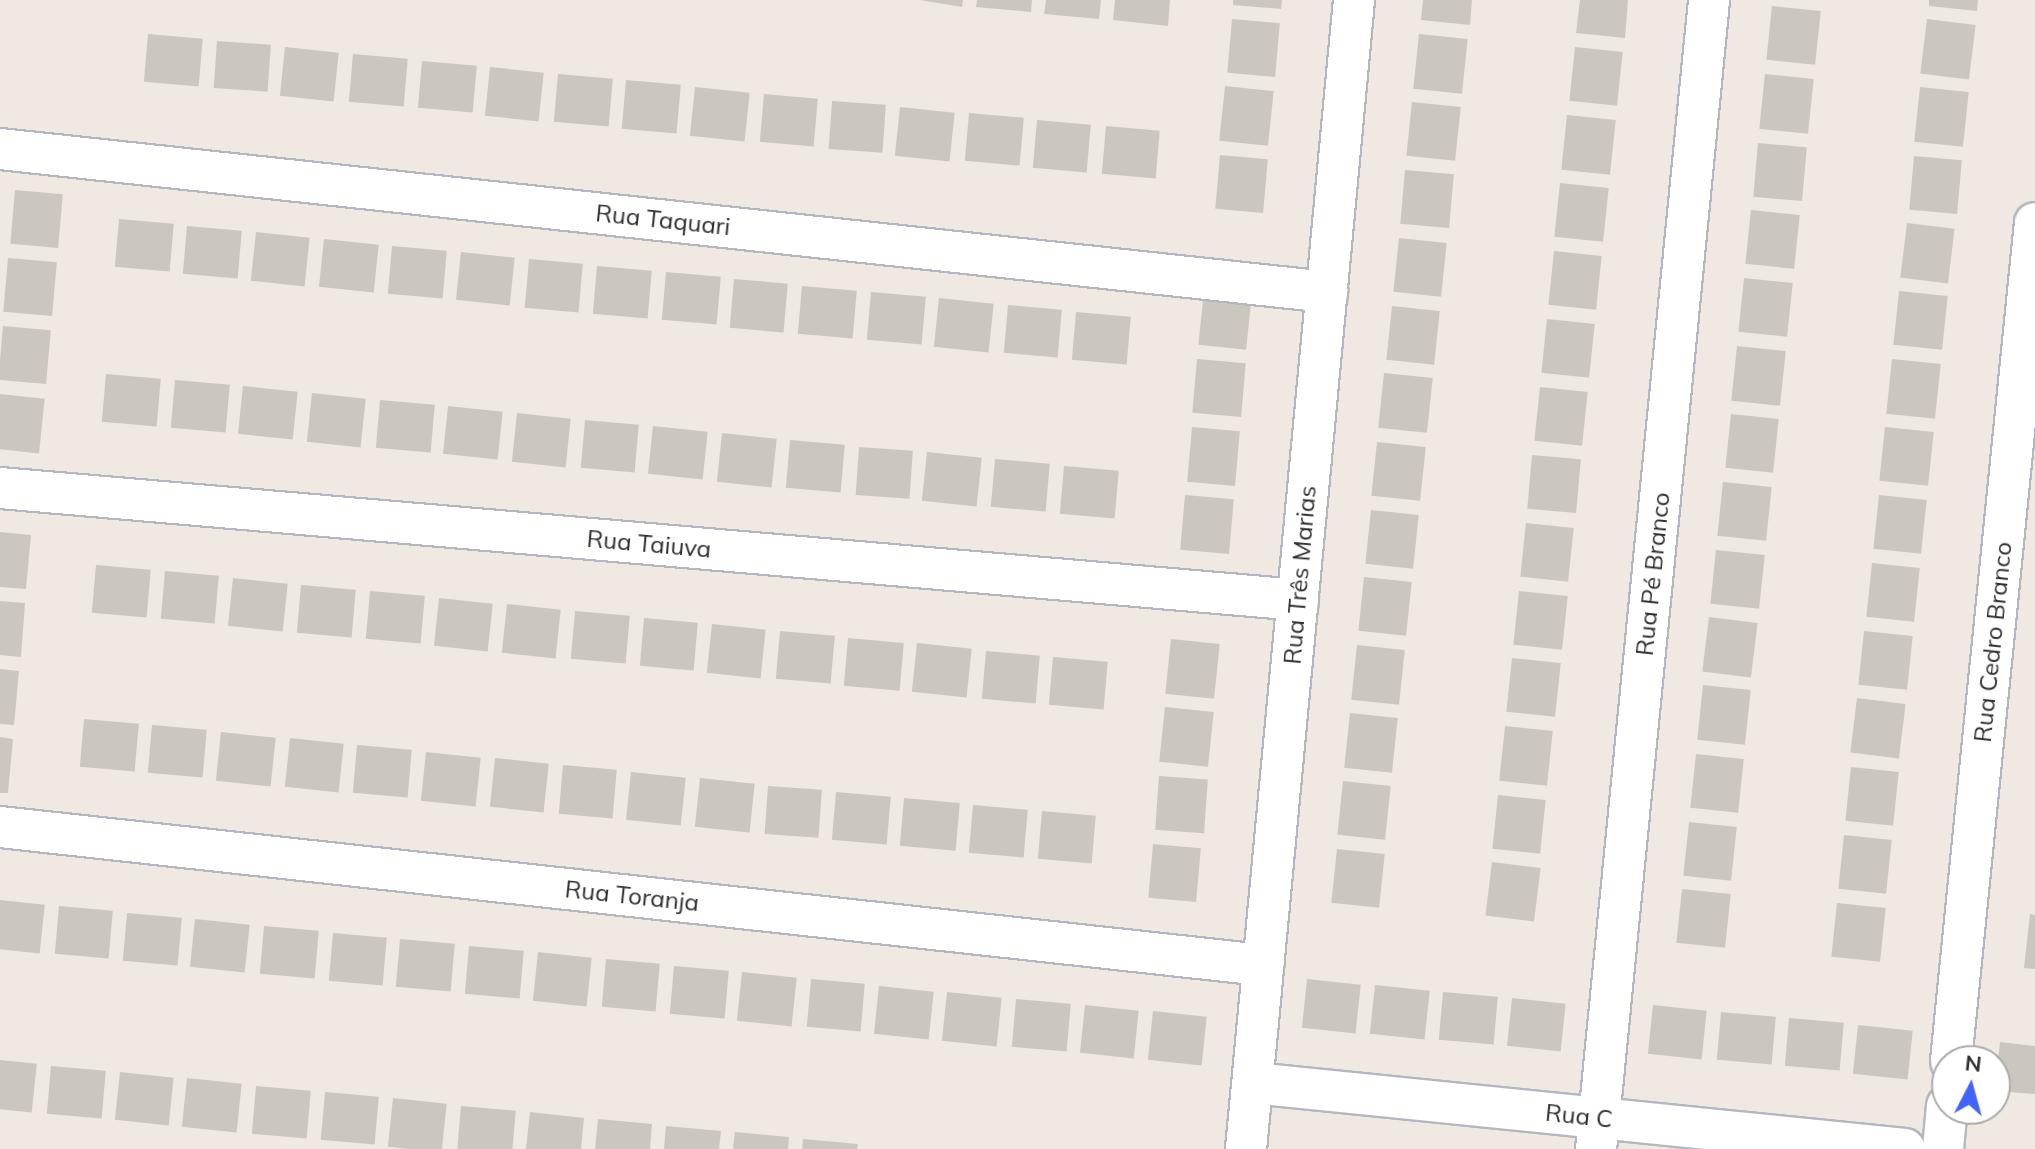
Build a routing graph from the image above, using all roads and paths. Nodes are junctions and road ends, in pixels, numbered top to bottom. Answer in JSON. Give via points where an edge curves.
{"nodes":[{"id":1,"x":1354,"y":0,"type":"edge"},
{"id":2,"x":1709,"y":0,"type":"edge"},
{"id":3,"x":0,"y":149,"type":"edge"},
{"id":4,"x":2035,"y":223,"type":"edge"},
{"id":5,"x":1327,"y":292,"type":"junction"},
{"id":6,"x":0,"y":488,"type":"edge"},
{"id":7,"x":1298,"y":600,"type":"junction"},
{"id":8,"x":0,"y":827,"type":"edge"},
{"id":9,"x":1263,"y":965,"type":"junction"},
{"id":10,"x":1953,"y":1045,"type":"edge"},
{"id":11,"x":1253,"y":1083,"type":"junction"},
{"id":12,"x":1945,"y":1125,"type":"edge"},
{"id":13,"x":1598,"y":1133,"type":"edge"},
{"id":14,"x":1246,"y":1149,"type":"edge"},
{"id":15,"x":1905,"y":1149,"type":"edge"},
{"id":16,"x":1943,"y":1149,"type":"edge"}],
"edges":[{"from":1,"to":5,"type":"street","name":"Rua Três Marias"},
{"from":2,"to":13,"type":"street","name":"Rua Pé Branco"},
{"from":3,"to":5,"type":"street","name":"Rua Taquari"},
{"from":4,"to":10,"type":"street","name":"Rua Cedro Branco"},
{"from":5,"to":7,"type":"street","name":"Rua Três Marias"},
{"from":6,"to":7,"type":"street","name":"Rua Taiuva"},
{"from":7,"to":9,"type":"street","name":"Rua Três Marias"},
{"from":8,"to":9,"type":"street","name":"Rua Toranja"},
{"from":9,"to":11,"type":"street","name":"Rua Três Marias"},
{"from":11,"to":13,"type":"street","name":"Rua C"},
{"from":11,"to":14,"type":"street","name":"Rua Três Marias"},
{"from":12,"to":16,"type":"street"},
{"from":13,"to":15,"type":"street","name":"Rua C"}]}
